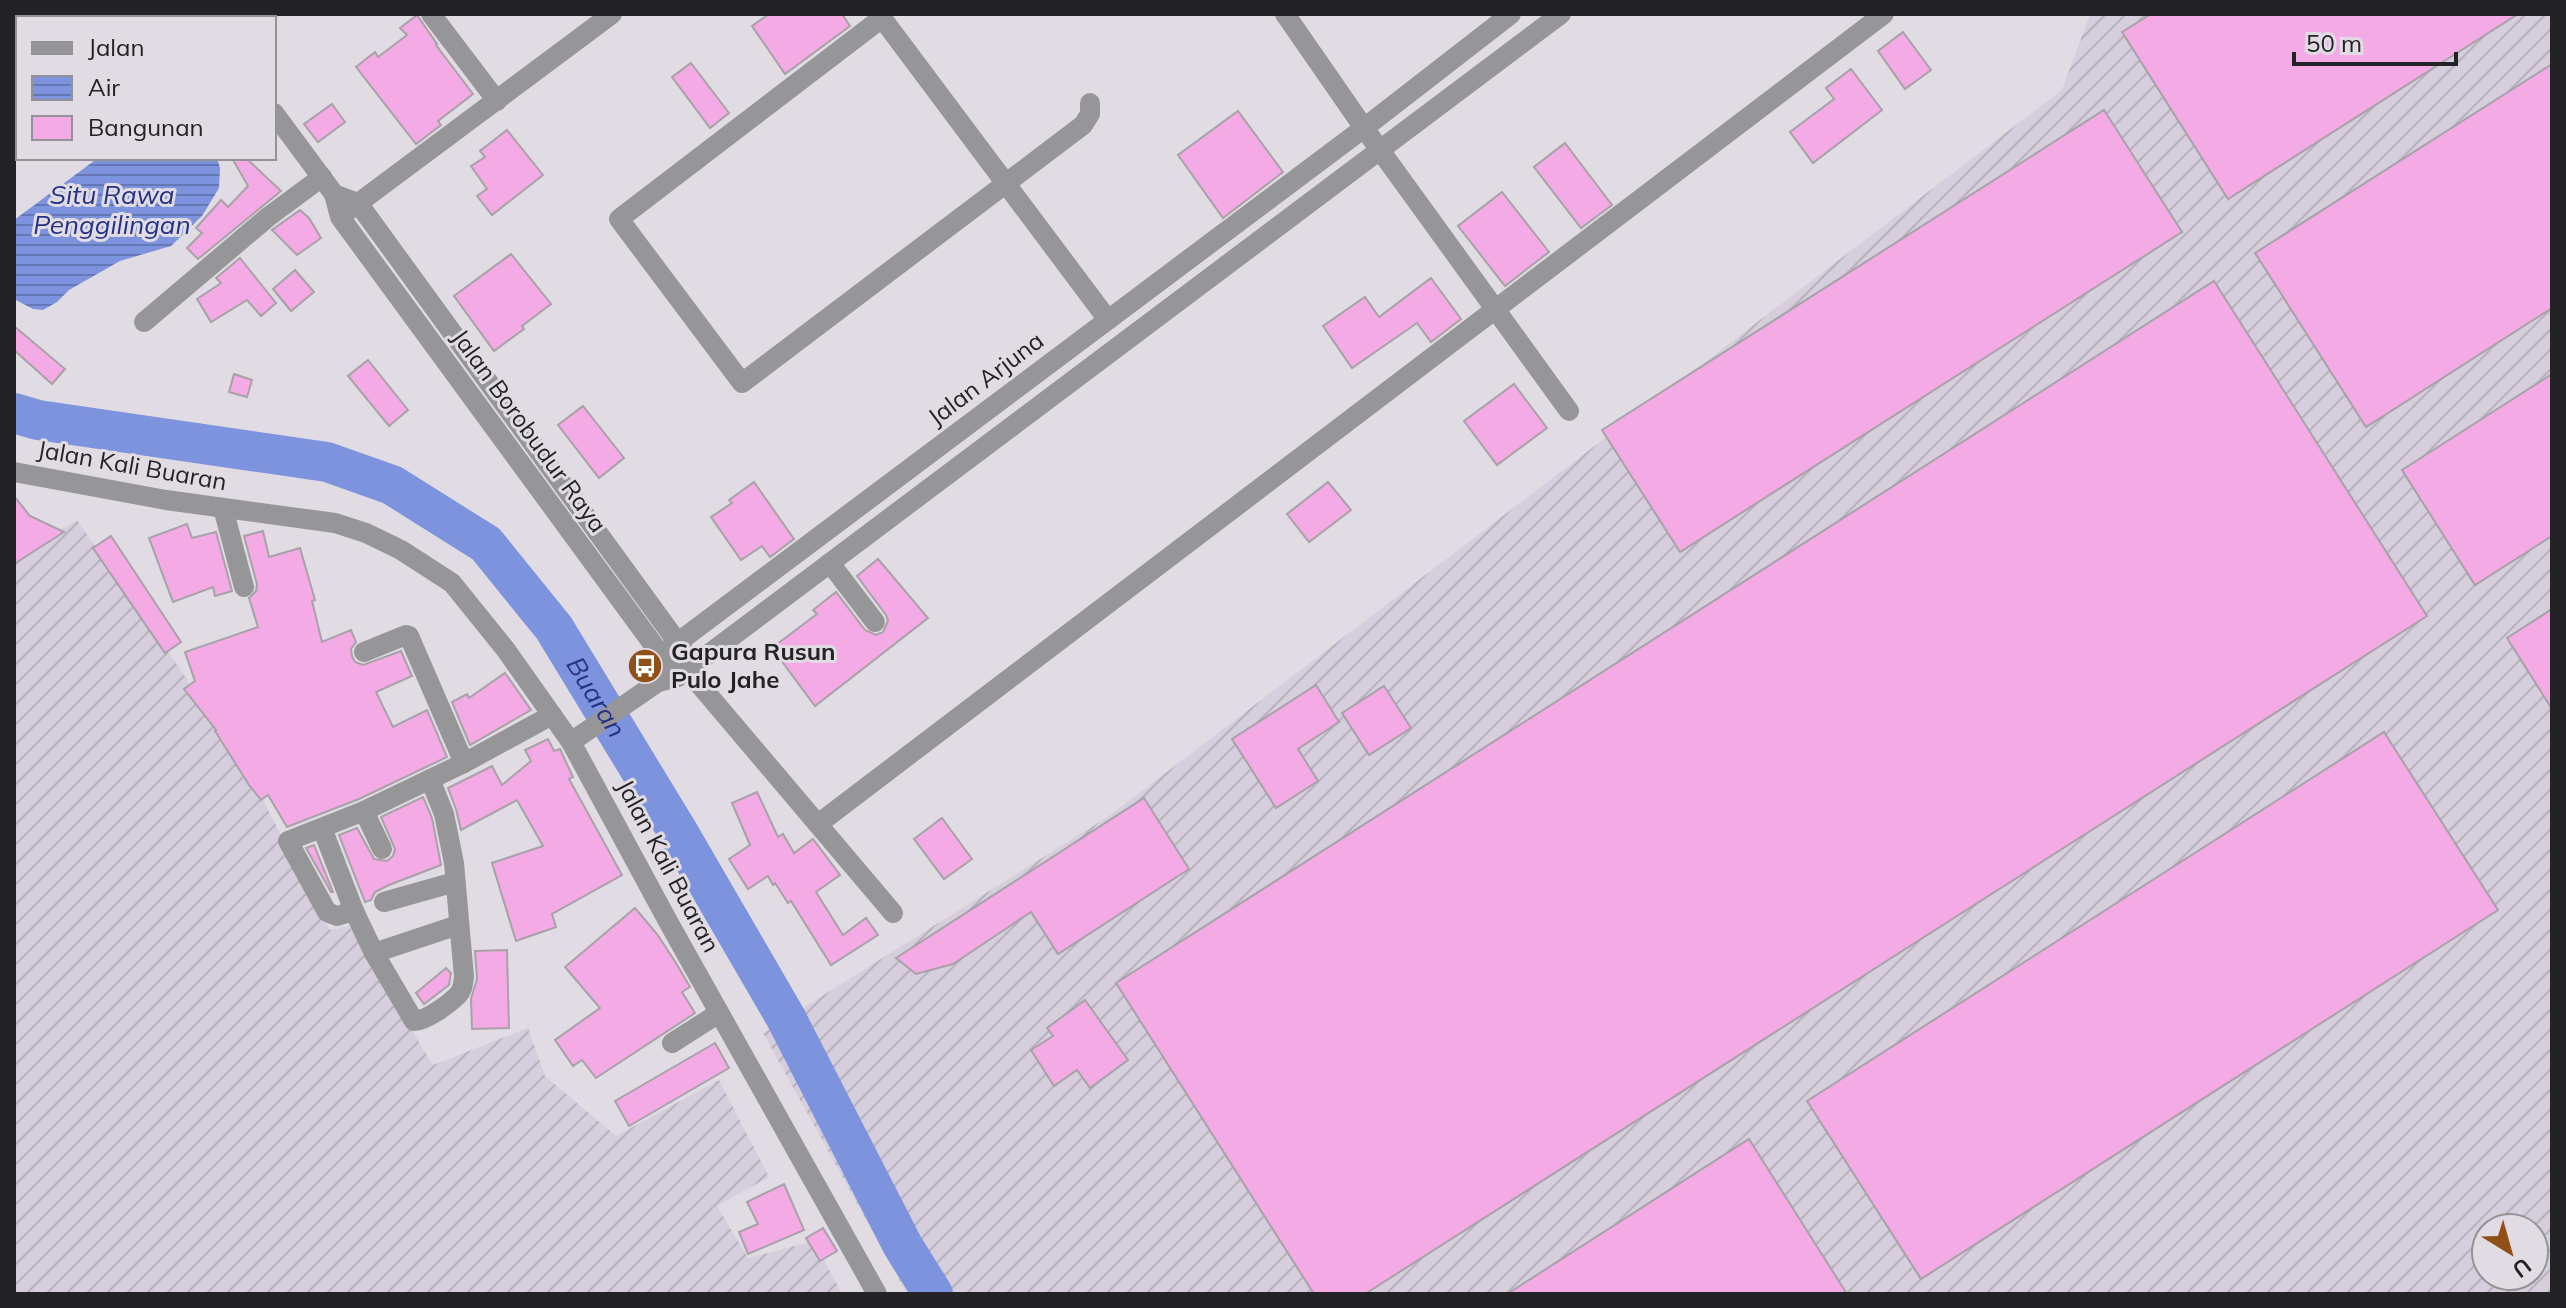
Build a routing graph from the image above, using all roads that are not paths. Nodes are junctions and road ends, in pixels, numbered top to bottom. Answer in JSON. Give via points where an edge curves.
{"nodes":[{"id":1,"x":431,"y":14,"type":"edge"},
{"id":2,"x":612,"y":14,"type":"edge"},
{"id":3,"x":1285,"y":14,"type":"edge"},
{"id":4,"x":1511,"y":14,"type":"edge"},
{"id":5,"x":1561,"y":14,"type":"edge"},
{"id":6,"x":1884,"y":14,"type":"edge"},
{"id":7,"x":881,"y":16,"type":"edge"},
{"id":8,"x":1459,"y":54,"type":"junction"},
{"id":9,"x":1478,"y":78,"type":"junction"},
{"id":10,"x":497,"y":101,"type":"junction"},
{"id":11,"x":1090,"y":103,"type":"dead end"},
{"id":12,"x":276,"y":116,"type":"edge"},
{"id":13,"x":1364,"y":128,"type":"junction"},
{"id":14,"x":1380,"y":148,"type":"junction"},
{"id":15,"x":328,"y":185,"type":"junction"},
{"id":16,"x":1006,"y":185,"type":"junction"},
{"id":17,"x":358,"y":203,"type":"junction"},
{"id":18,"x":340,"y":217,"type":"junction"},
{"id":19,"x":1212,"y":242,"type":"junction"},
{"id":20,"x":1227,"y":264,"type":"junction"},
{"id":21,"x":435,"y":310,"type":"junction"},
{"id":22,"x":1495,"y":310,"type":"junction"},
{"id":23,"x":1108,"y":320,"type":"junction"},
{"id":24,"x":144,"y":322,"type":"dead end"},
{"id":25,"x":417,"y":323,"type":"junction"},
{"id":26,"x":1077,"y":344,"type":"junction"},
{"id":27,"x":1093,"y":365,"type":"junction"},
{"id":28,"x":1569,"y":411,"type":"dead end"},
{"id":29,"x":973,"y":421,"type":"junction"},
{"id":30,"x":991,"y":442,"type":"junction"},
{"id":31,"x":533,"y":443,"type":"junction"},
{"id":32,"x":515,"y":456,"type":"junction"},
{"id":33,"x":14,"y":472,"type":"edge"},
{"id":34,"x":897,"y":478,"type":"junction"},
{"id":35,"x":913,"y":500,"type":"junction"},
{"id":36,"x":223,"y":508,"type":"junction"},
{"id":37,"x":830,"y":563,"type":"junction"},
{"id":38,"x":244,"y":587,"type":"dead end"},
{"id":39,"x":875,"y":622,"type":"dead end"},
{"id":40,"x":678,"y":642,"type":"junction"},
{"id":41,"x":364,"y":652,"type":"dead end"},
{"id":42,"x":661,"y":655,"type":"junction"},
{"id":43,"x":675,"y":680,"type":"junction"},
{"id":44,"x":552,"y":715,"type":"junction"},
{"id":45,"x":576,"y":739,"type":"junction"},
{"id":46,"x":464,"y":763,"type":"junction"},
{"id":47,"x":430,"y":779,"type":"junction"},
{"id":48,"x":364,"y":811,"type":"junction"},
{"id":49,"x":818,"y":824,"type":"junction"},
{"id":50,"x":322,"y":828,"type":"junction"},
{"id":51,"x":382,"y":849,"type":"dead end"},
{"id":52,"x":455,"y":882,"type":"junction"},
{"id":53,"x":384,"y":902,"type":"dead end"},
{"id":54,"x":354,"y":911,"type":"junction"},
{"id":55,"x":893,"y":913,"type":"dead end"},
{"id":56,"x":458,"y":925,"type":"junction"},
{"id":57,"x":374,"y":953,"type":"junction"},
{"id":58,"x":719,"y":1013,"type":"junction"},
{"id":59,"x":672,"y":1043,"type":"dead end"},
{"id":60,"x":877,"y":1294,"type":"edge"}],
"edges":[{"from":1,"to":10,"type":"street"},
{"from":2,"to":10,"type":"street"},
{"from":3,"to":13,"type":"street"},
{"from":4,"to":8,"type":"street","name":"Jalan Arjuna"},
{"from":5,"to":9,"type":"street"},
{"from":6,"to":22,"type":"street"},
{"from":7,"to":16,"type":"street"},
{"from":7,"to":16,"type":"street","via":[[619,219],[742,383]]},
{"from":8,"to":9,"type":"street"},
{"from":8,"to":13,"type":"street","name":"Jalan Arjuna"},
{"from":9,"to":14,"type":"street"},
{"from":10,"to":17,"type":"street"},
{"from":11,"to":16,"type":"street","via":[[1083,125]]},
{"from":12,"to":15,"type":"street","name":"Jalan Borobudur Raya"},
{"from":13,"to":14,"type":"street"},
{"from":13,"to":19,"type":"street","name":"Jalan Arjuna"},
{"from":14,"to":20,"type":"street"},
{"from":14,"to":22,"type":"street"},
{"from":15,"to":17,"type":"street"},
{"from":15,"to":18,"type":"street","name":"Jalan Borobudur Raya"},
{"from":15,"to":24,"type":"street","via":[[268,217]]},
{"from":16,"to":23,"type":"street"},
{"from":17,"to":18,"type":"street"},
{"from":17,"to":21,"type":"street","name":"Jalan Borobudur Raya"},
{"from":18,"to":25,"type":"street","name":"Jalan Borobudur Raya"},
{"from":19,"to":20,"type":"street"},
{"from":19,"to":23,"type":"street","name":"Jalan Arjuna"},
{"from":20,"to":27,"type":"street"},
{"from":21,"to":25,"type":"street"},
{"from":21,"to":31,"type":"street","name":"Jalan Borobudur Raya"},
{"from":22,"to":28,"type":"street"},
{"from":22,"to":49,"type":"street"},
{"from":23,"to":26,"type":"street","name":"Jalan Arjuna"},
{"from":25,"to":32,"type":"street","name":"Jalan Borobudur Raya"},
{"from":26,"to":27,"type":"street"},
{"from":26,"to":29,"type":"street","name":"Jalan Arjuna"},
{"from":27,"to":30,"type":"street"},
{"from":29,"to":30,"type":"street"},
{"from":29,"to":34,"type":"street","name":"Jalan Arjuna"},
{"from":30,"to":35,"type":"street"},
{"from":31,"to":32,"type":"street"},
{"from":31,"to":40,"type":"street","name":"Jalan Borobudur Raya"},
{"from":32,"to":42,"type":"street","name":"Jalan Borobudur Raya"},
{"from":33,"to":36,"type":"street","name":"Jalan Kali Buaran"},
{"from":34,"to":35,"type":"street"},
{"from":34,"to":40,"type":"street","name":"Jalan Arjuna"},
{"from":35,"to":37,"type":"street"},
{"from":36,"to":38,"type":"street"},
{"from":36,"to":44,"type":"street","name":"Jalan Kali Buaran","via":[[335,523],[412,556],[452,583]]},
{"from":37,"to":39,"type":"street"},
{"from":37,"to":43,"type":"street"},
{"from":40,"to":42,"type":"street","name":"Jalan Arjuna"},
{"from":40,"to":43,"type":"street","name":"Jalan Borobudur Raya"},
{"from":41,"to":46,"type":"street","via":[[409,636]]},
{"from":42,"to":43,"type":"street"},
{"from":43,"to":45,"type":"street"},
{"from":43,"to":49,"type":"street","name":"Jalan Borobudur Raya"},
{"from":44,"to":45,"type":"street","name":"Jalan Kali Buaran"},
{"from":44,"to":46,"type":"street"},
{"from":45,"to":58,"type":"street","name":"Jalan Kali Buaran"},
{"from":46,"to":47,"type":"street"},
{"from":47,"to":48,"type":"street"},
{"from":47,"to":52,"type":"street","via":[[444,814]]},
{"from":48,"to":50,"type":"street"},
{"from":48,"to":51,"type":"street"},
{"from":49,"to":55,"type":"street","name":"Jalan Borobudur Raya"},
{"from":50,"to":54,"type":"street"},
{"from":50,"to":54,"type":"street","via":[[292,838],[289,845],[327,912],[337,916]]},
{"from":52,"to":53,"type":"street"},
{"from":52,"to":56,"type":"street"},
{"from":54,"to":57,"type":"street"},
{"from":56,"to":57,"type":"street"},
{"from":56,"to":57,"type":"street","via":[[463,988],[419,1022]]},
{"from":58,"to":59,"type":"street"},
{"from":58,"to":60,"type":"street","name":"Jalan Kali Buaran"}]}
